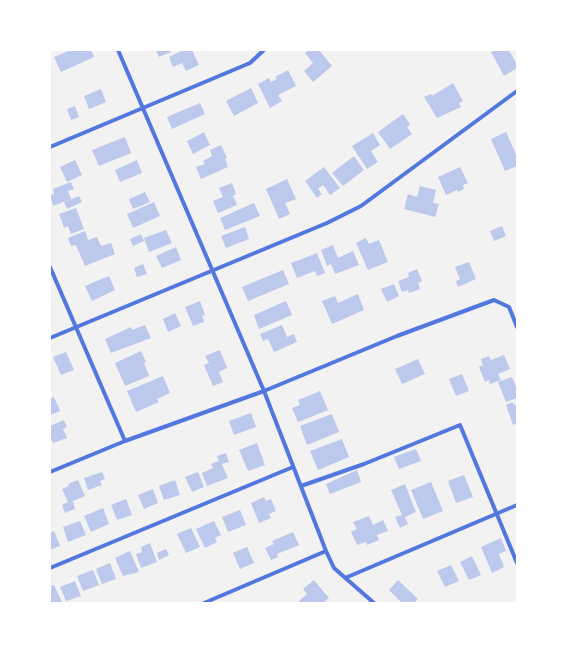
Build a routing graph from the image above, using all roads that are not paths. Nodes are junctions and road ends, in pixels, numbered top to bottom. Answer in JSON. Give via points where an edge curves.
{"nodes":[{"id":1,"x":118,"y":50,"type":"edge"},
{"id":2,"x":264,"y":50,"type":"edge"},
{"id":3,"x":517,"y":92,"type":"edge"},
{"id":4,"x":143,"y":108,"type":"junction"},
{"id":5,"x":50,"y":147,"type":"edge"},
{"id":6,"x":50,"y":267,"type":"edge"},
{"id":7,"x":211,"y":272,"type":"junction"},
{"id":8,"x":517,"y":327,"type":"edge"},
{"id":9,"x":76,"y":328,"type":"junction"},
{"id":10,"x":50,"y":338,"type":"edge"},
{"id":11,"x":264,"y":391,"type":"junction"},
{"id":12,"x":125,"y":441,"type":"junction"},
{"id":13,"x":293,"y":467,"type":"junction"},
{"id":14,"x":50,"y":472,"type":"edge"},
{"id":15,"x":301,"y":486,"type":"junction"},
{"id":16,"x":517,"y":506,"type":"edge"},
{"id":17,"x":497,"y":514,"type":"junction"},
{"id":18,"x":326,"y":551,"type":"junction"},
{"id":19,"x":517,"y":563,"type":"edge"},
{"id":20,"x":50,"y":568,"type":"edge"},
{"id":21,"x":345,"y":578,"type":"junction"},
{"id":22,"x":206,"y":603,"type":"edge"},
{"id":23,"x":374,"y":603,"type":"edge"}],
"edges":[{"from":1,"to":4,"type":"street"},
{"from":2,"to":4,"type":"street","via":[[250,63]]},
{"from":3,"to":7,"type":"street","via":[[361,206]]},
{"from":4,"to":5,"type":"street"},
{"from":4,"to":7,"type":"street"},
{"from":6,"to":9,"type":"street"},
{"from":7,"to":9,"type":"street"},
{"from":7,"to":11,"type":"street"},
{"from":8,"to":11,"type":"street","via":[[509,308],[494,300],[397,336]]},
{"from":9,"to":10,"type":"street"},
{"from":9,"to":12,"type":"street"},
{"from":11,"to":12,"type":"street"},
{"from":11,"to":13,"type":"street"},
{"from":12,"to":14,"type":"street"},
{"from":13,"to":15,"type":"street"},
{"from":13,"to":20,"type":"street"},
{"from":15,"to":17,"type":"street","via":[[364,464],[460,425]]},
{"from":15,"to":18,"type":"street"},
{"from":16,"to":17,"type":"street"},
{"from":17,"to":19,"type":"street"},
{"from":17,"to":21,"type":"street"},
{"from":18,"to":21,"type":"street","via":[[334,568]]},
{"from":18,"to":22,"type":"street"},
{"from":21,"to":23,"type":"street"}]}
